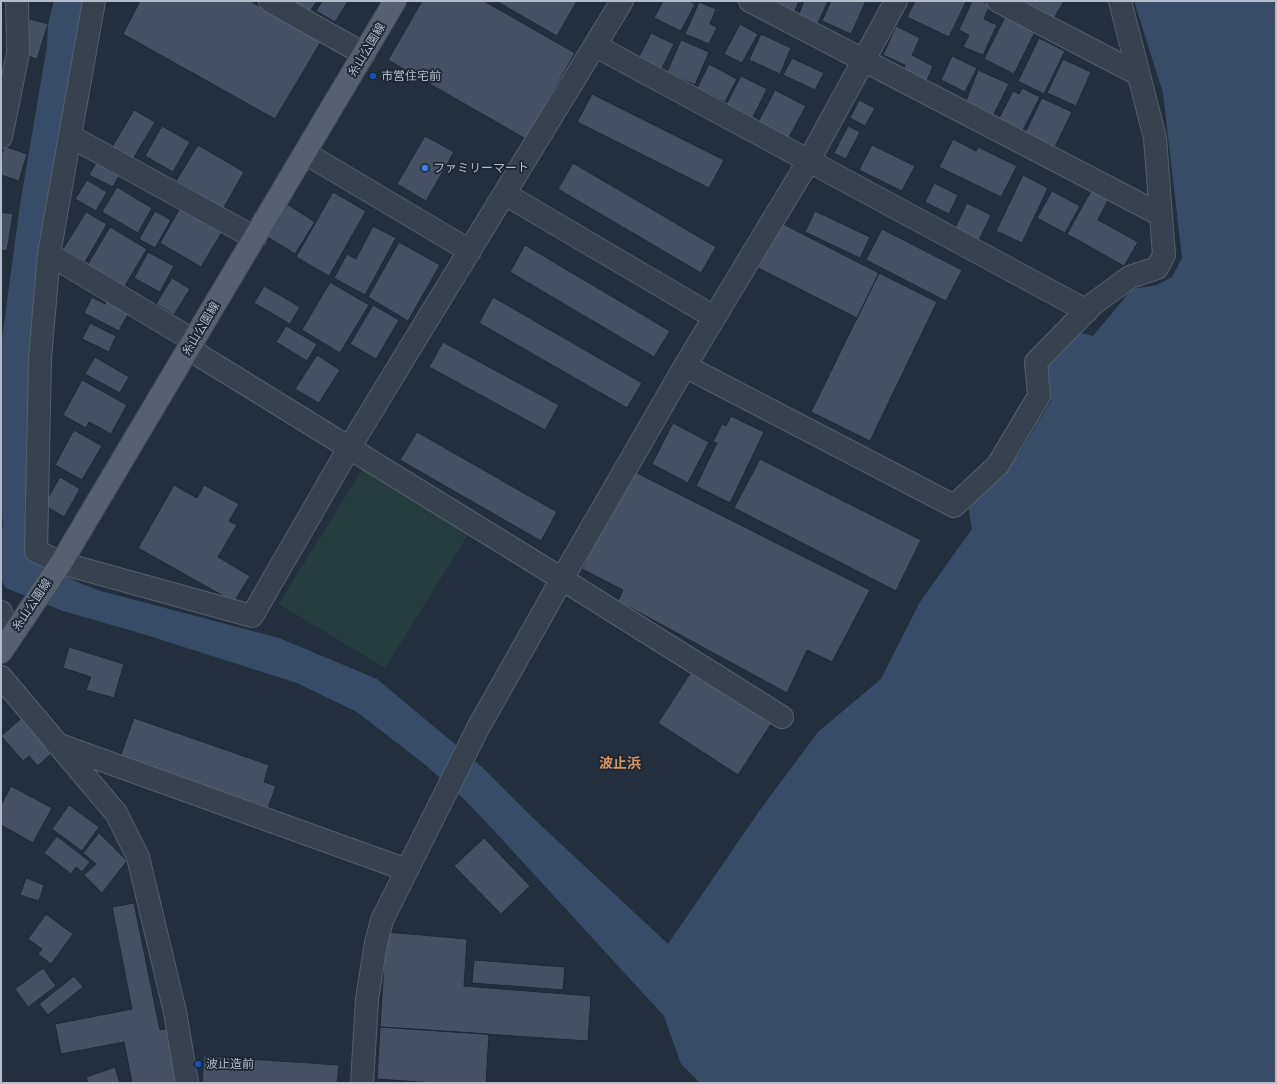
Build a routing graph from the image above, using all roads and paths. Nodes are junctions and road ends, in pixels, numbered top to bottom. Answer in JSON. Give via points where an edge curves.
{"nodes":[{"id":1,"x":17,"y":1,"type":"edge"},
{"id":2,"x":94,"y":1,"type":"edge"},
{"id":3,"x":270,"y":1,"type":"edge"},
{"id":4,"x":395,"y":1,"type":"edge"},
{"id":5,"x":622,"y":1,"type":"edge"},
{"id":6,"x":750,"y":1,"type":"edge"},
{"id":7,"x":896,"y":1,"type":"edge"},
{"id":8,"x":998,"y":1,"type":"edge"},
{"id":9,"x":1120,"y":1,"type":"edge"},
{"id":10,"x":596,"y":46,"type":"junction"},
{"id":11,"x":364,"y":54,"type":"junction"},
{"id":12,"x":864,"y":60,"type":"junction"},
{"id":13,"x":1138,"y":74,"type":"junction"},
{"id":14,"x":70,"y":136,"type":"junction"},
{"id":15,"x":1,"y":137,"type":"edge"},
{"id":16,"x":305,"y":154,"type":"junction"},
{"id":17,"x":808,"y":162,"type":"junction"},
{"id":18,"x":505,"y":194,"type":"junction"},
{"id":19,"x":1161,"y":215,"type":"junction"},
{"id":20,"x":255,"y":238,"type":"junction"},
{"id":21,"x":470,"y":252,"type":"junction"},
{"id":22,"x":49,"y":254,"type":"junction"},
{"id":23,"x":1087,"y":311,"type":"junction"},
{"id":24,"x":714,"y":317,"type":"junction"},
{"id":25,"x":192,"y":345,"type":"junction"},
{"id":26,"x":685,"y":366,"type":"junction"},
{"id":27,"x":349,"y":448,"type":"junction"},
{"id":28,"x":61,"y":563,"type":"junction"},
{"id":29,"x":562,"y":579,"type":"junction"},
{"id":30,"x":9,"y":619,"type":"edge"},
{"id":31,"x":1,"y":652,"type":"edge"},
{"id":32,"x":1,"y":678,"type":"edge"},
{"id":33,"x":782,"y":717,"type":"dead end"},
{"id":34,"x":57,"y":744,"type":"junction"},
{"id":35,"x":407,"y":870,"type":"junction"},
{"id":36,"x":187,"y":1083,"type":"edge"},
{"id":37,"x":362,"y":1083,"type":"edge"}],
"edges":[{"from":1,"to":15,"type":"street","via":[[18,53]]},
{"from":2,"to":14,"type":"street"},
{"from":3,"to":11,"type":"street"},
{"from":4,"to":11,"type":"main road","name":"糸山公園線"},
{"from":5,"to":10,"type":"street"},
{"from":6,"to":12,"type":"street"},
{"from":7,"to":12,"type":"street"},
{"from":8,"to":13,"type":"street"},
{"from":9,"to":13,"type":"street"},
{"from":10,"to":17,"type":"street"},
{"from":10,"to":18,"type":"street"},
{"from":11,"to":16,"type":"main road","name":"糸山公園線"},
{"from":12,"to":17,"type":"street"},
{"from":12,"to":19,"type":"street"},
{"from":13,"to":19,"type":"street","via":[[1155,138]]},
{"from":14,"to":20,"type":"street"},
{"from":14,"to":22,"type":"street"},
{"from":16,"to":20,"type":"main road","name":"糸山公園線"},
{"from":16,"to":21,"type":"street"},
{"from":17,"to":23,"type":"street"},
{"from":17,"to":24,"type":"street"},
{"from":18,"to":21,"type":"street"},
{"from":18,"to":24,"type":"street"},
{"from":19,"to":23,"type":"street","via":[[1164,254],[1157,268],[1130,277]]},
{"from":20,"to":25,"type":"main road","name":"糸山公園線"},
{"from":21,"to":27,"type":"street"},
{"from":22,"to":25,"type":"street"},
{"from":22,"to":28,"type":"street","via":[[40,359],[36,551]]},
{"from":23,"to":26,"type":"street","via":[[1036,362],[1039,396],[998,465],[954,506]]},
{"from":24,"to":26,"type":"street"},
{"from":25,"to":27,"type":"street"},
{"from":25,"to":28,"type":"main road","name":"糸山公園線"},
{"from":26,"to":29,"type":"street"},
{"from":27,"to":28,"type":"street","via":[[252,616]]},
{"from":27,"to":29,"type":"street"},
{"from":28,"to":30,"type":"main road","name":"糸山公園線"},
{"from":29,"to":33,"type":"street"},
{"from":29,"to":35,"type":"street","via":[[478,728]]},
{"from":30,"to":31,"type":"main road","name":"糸山公園線"},
{"from":32,"to":34,"type":"street"},
{"from":34,"to":35,"type":"street"},
{"from":34,"to":36,"type":"street","via":[[116,813],[138,857],[175,1012]]},
{"from":35,"to":37,"type":"street","via":[[382,920],[376,943],[367,999]]}]}
